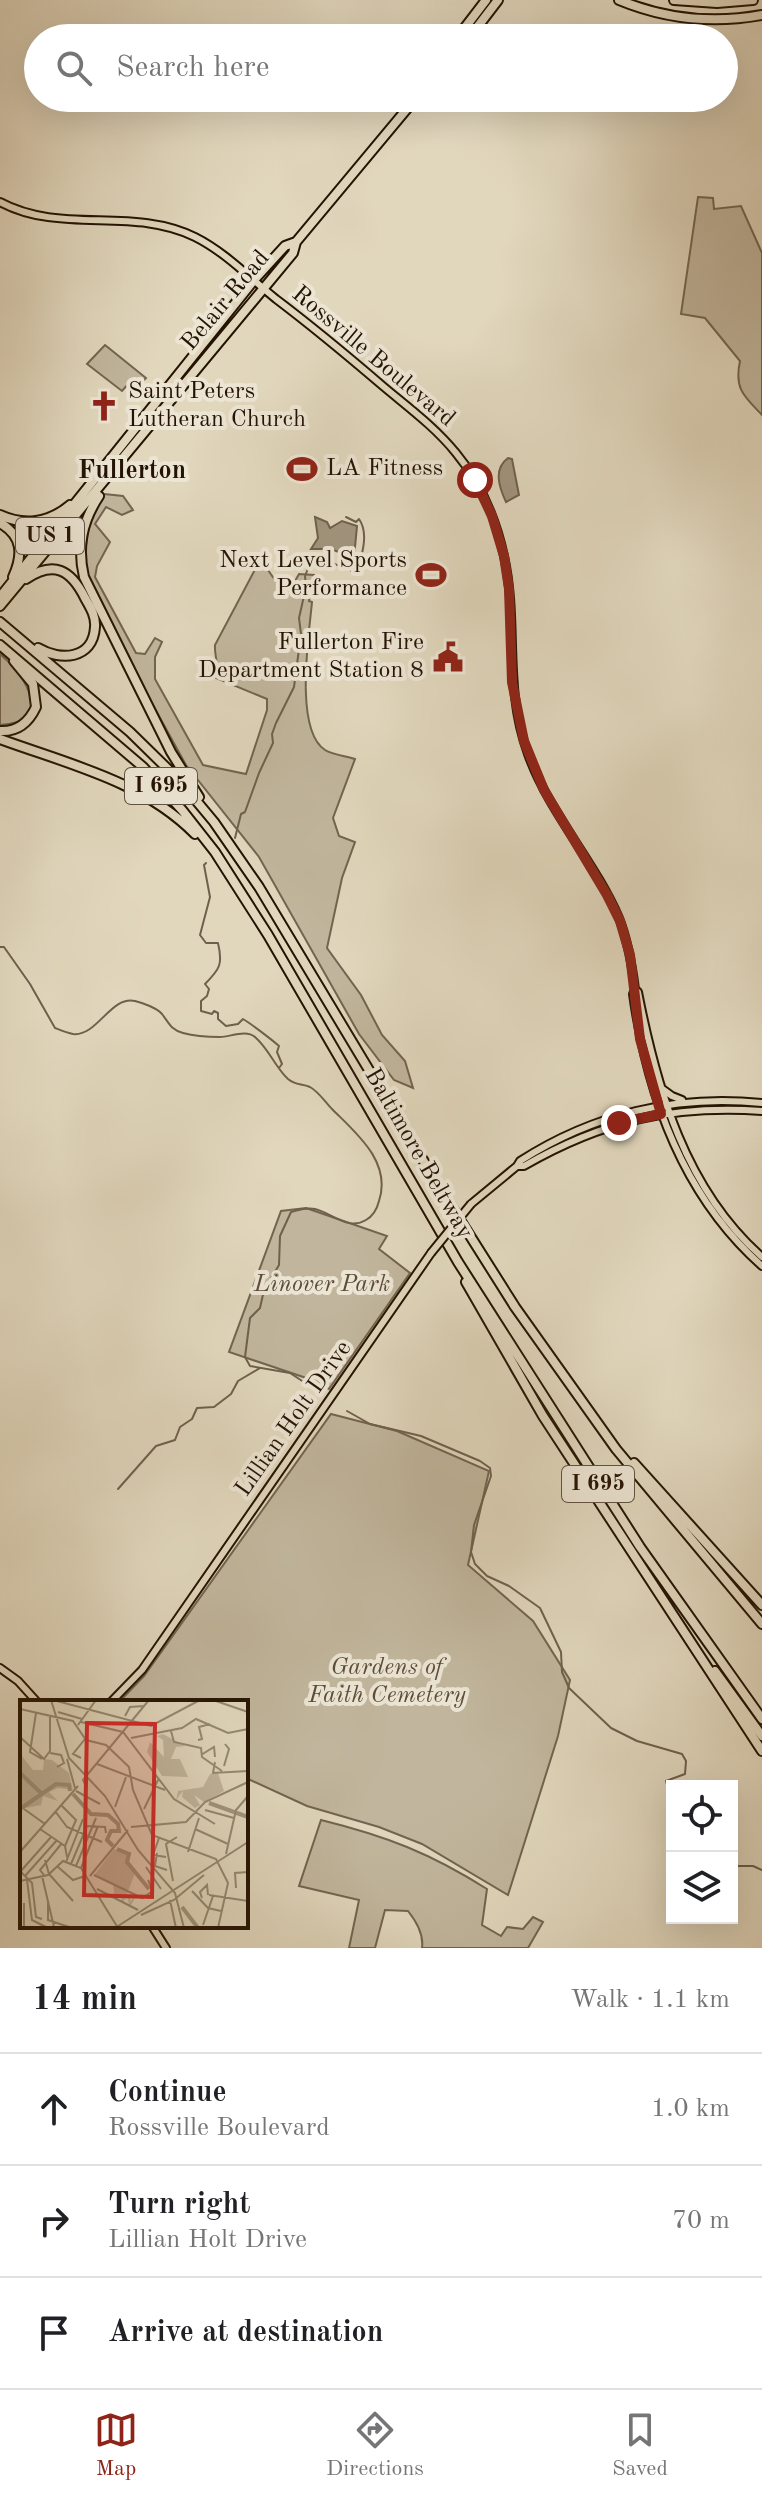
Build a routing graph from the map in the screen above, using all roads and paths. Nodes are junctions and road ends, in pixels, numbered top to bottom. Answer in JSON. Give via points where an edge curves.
{"nodes":[{"id":1,"x":488,"y":0,"type":"edge"},
{"id":2,"x":498,"y":0,"type":"edge"},
{"id":3,"x":619,"y":0,"type":"edge"},
{"id":4,"x":674,"y":0,"type":"edge"},
{"id":5,"x":753,"y":0,"type":"edge"},
{"id":6,"x":762,"y":15,"type":"edge"},
{"id":7,"x":480,"y":23,"type":"joint"},
{"id":8,"x":468,"y":24,"type":"edge"},
{"id":9,"x":404,"y":112,"type":"edge"},
{"id":10,"x":0,"y":202,"type":"edge"},
{"id":11,"x":296,"y":242,"type":"junction"},
{"id":12,"x":254,"y":280,"type":"junction"},
{"id":13,"x":263,"y":288,"type":"junction"},
{"id":14,"x":118,"y":466,"type":"junction"},
{"id":15,"x":91,"y":486,"type":"junction"},
{"id":16,"x":0,"y":515,"type":"edge"},
{"id":17,"x":0,"y":523,"type":"edge"},
{"id":18,"x":12,"y":587,"type":"junction"},
{"id":19,"x":0,"y":597,"type":"edge"},
{"id":20,"x":0,"y":606,"type":"edge"},
{"id":21,"x":0,"y":622,"type":"edge"},
{"id":22,"x":12,"y":632,"type":"junction"},
{"id":23,"x":0,"y":645,"type":"edge"},
{"id":24,"x":0,"y":731,"type":"edge"},
{"id":25,"x":0,"y":739,"type":"edge"},
{"id":26,"x":214,"y":822,"type":"junction"},
{"id":27,"x":278,"y":951,"type":"junction"},
{"id":28,"x":635,"y":989,"type":"junction"},
{"id":29,"x":659,"y":1085,"type":"junction"},
{"id":30,"x":694,"y":1101,"type":"junction"},
{"id":31,"x":762,"y":1103,"type":"edge"},
{"id":32,"x":662,"y":1105,"type":"junction"},
{"id":33,"x":762,"y":1111,"type":"edge"},
{"id":34,"x":664,"y":1113,"type":"junction"},
{"id":35,"x":578,"y":1133,"type":"junction"},
{"id":36,"x":762,"y":1257,"type":"edge"},
{"id":37,"x":458,"y":1262,"type":"junction"},
{"id":38,"x":762,"y":1266,"type":"edge"},
{"id":39,"x":582,"y":1402,"type":"junction"},
{"id":40,"x":657,"y":1593,"type":"junction"},
{"id":41,"x":762,"y":1605,"type":"edge"},
{"id":42,"x":762,"y":1621,"type":"edge"},
{"id":43,"x":0,"y":1668,"type":"edge"},
{"id":44,"x":35,"y":1700,"type":"edge"},
{"id":45,"x":113,"y":1700,"type":"edge"},
{"id":46,"x":762,"y":1719,"type":"edge"},
{"id":47,"x":762,"y":1736,"type":"edge"},
{"id":48,"x":762,"y":1751,"type":"edge"},
{"id":49,"x":153,"y":1928,"type":"edge"},
{"id":50,"x":166,"y":1948,"type":"edge"}],
"edges":[{"from":1,"to":7,"type":"highway"},
{"from":1,"to":8,"type":"highway"},
{"from":2,"to":7,"type":"highway"},
{"from":3,"to":6,"type":"highway","via":[[690,19]]},
{"from":4,"to":5,"type":"highway"},
{"from":9,"to":11,"type":"highway","name":"Belair Road","number":"US 1"},
{"from":10,"to":12,"type":"main road","name":"Rossville Boulevard","via":[[45,219],[139,221],[177,229],[214,248]]},
{"from":11,"to":12,"type":"highway","name":"Belair Road","number":"US 1","via":[[285,246]]},
{"from":11,"to":13,"type":"highway","name":"Belair Road","number":"US 1"},
{"from":12,"to":13,"type":"main road","name":"Rossville Boulevard"},
{"from":12,"to":15,"type":"highway","name":"Belair Road","number":"US 1"},
{"from":13,"to":14,"type":"highway","name":"Belair Road","number":"US 1"},
{"from":13,"to":28,"type":"main road","name":"Rossville Boulevard","via":[[430,425],[481,491],[506,570],[512,682],[524,741],[544,790],[617,914]]},
{"from":14,"to":18,"type":"highway","name":"Belair Road","number":"US 1"},
{"from":14,"to":26,"type":"highway","via":[[83,527],[84,577],[171,752]]},
{"from":15,"to":16,"type":"highway","via":[[48,519],[26,522]]},
{"from":15,"to":18,"type":"highway","name":"Belair Road","number":"US 1"},
{"from":17,"to":18,"type":"highway","via":[[14,533],[20,548]]},
{"from":18,"to":19,"type":"highway","name":"Belair Road","number":"US 1"},
{"from":18,"to":20,"type":"highway","name":"Belair Road","number":"US 1"},
{"from":18,"to":22,"type":"highway","via":[[41,571],[64,571],[79,584],[95,628],[82,652],[64,657],[42,651]]},
{"from":21,"to":22,"type":"highway","name":"Baltimore Beltway","number":"I 695"},
{"from":22,"to":26,"type":"highway","name":"Baltimore Beltway","number":"I 695","via":[[130,732]]},
{"from":23,"to":24,"type":"highway","via":[[30,679],[37,701],[24,725]]},
{"from":23,"to":27,"type":"highway","name":"Baltimore Beltway","number":"I 695","via":[[119,745],[166,792],[227,869]]},
{"from":25,"to":27,"type":"highway","via":[[134,788],[169,810],[204,845]]},
{"from":26,"to":39,"type":"highway","name":"Baltimore Beltway","number":"I 695","via":[[267,900],[492,1272]]},
{"from":27,"to":37,"type":"highway","name":"Baltimore Beltway","number":"I 695"},
{"from":28,"to":29,"type":"main road","name":"Rossville Boulevard"},
{"from":28,"to":32,"type":"main road","name":"Rossville Boulevard","via":[[640,1039]]},
{"from":29,"to":30,"type":"main road","via":[[670,1095]]},
{"from":29,"to":32,"type":"main road","name":"Rossville Boulevard"},
{"from":30,"to":31,"type":"main road","name":"Lillian Holt Drive"},
{"from":30,"to":32,"type":"main road","name":"Lillian Holt Drive"},
{"from":32,"to":34,"type":"main road","name":"Rossville Boulevard"},
{"from":32,"to":35,"type":"main road","name":"Lillian Holt Drive","via":[[612,1117]]},
{"from":33,"to":34,"type":"main road","name":"Lillian Holt Drive"},
{"from":34,"to":35,"type":"main road","name":"Lillian Holt Drive"},
{"from":34,"to":36,"type":"main road","name":"Rossville Boulevard","via":[[705,1188]]},
{"from":34,"to":38,"type":"main road","name":"Rossville Boulevard","via":[[679,1155],[706,1201]]},
{"from":35,"to":45,"type":"main road","name":"Lillian Holt Drive","bridge":true,"via":[[517,1166],[471,1204],[431,1253],[142,1670]]},
{"from":37,"to":40,"type":"highway","via":[[543,1416]]},
{"from":37,"to":46,"type":"highway","name":"Baltimore Beltway","number":"I 695","via":[[648,1560]]},
{"from":39,"to":41,"type":"highway"},
{"from":39,"to":42,"type":"highway","name":"Baltimore Beltway","number":"I 695"},
{"from":40,"to":47,"type":"highway"},
{"from":40,"to":48,"type":"highway"},
{"from":43,"to":44,"type":"main road"},
{"from":49,"to":50,"type":"main road"}]}
